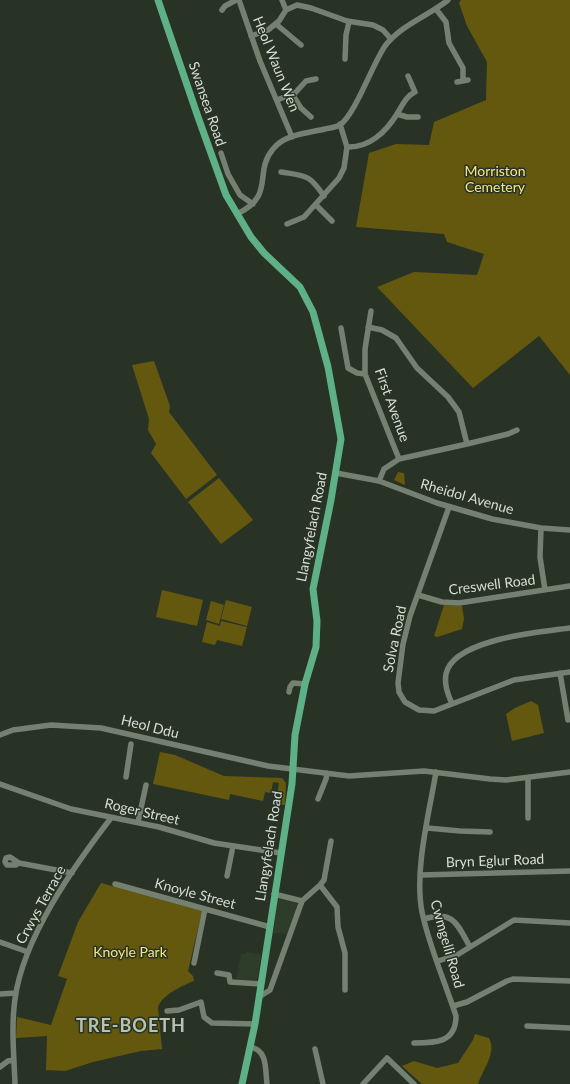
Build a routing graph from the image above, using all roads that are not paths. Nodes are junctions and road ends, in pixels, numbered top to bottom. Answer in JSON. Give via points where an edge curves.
{"nodes":[{"id":1,"x":158,"y":0,"type":"edge"},
{"id":2,"x":237,"y":0,"type":"edge"},
{"id":3,"x":282,"y":0,"type":"edge"},
{"id":4,"x":448,"y":0,"type":"edge"},
{"id":5,"x":436,"y":9,"type":"junction"},
{"id":6,"x":222,"y":10,"type":"dead end"},
{"id":7,"x":286,"y":10,"type":"junction"},
{"id":8,"x":350,"y":22,"type":"junction"},
{"id":9,"x":276,"y":24,"type":"junction"},
{"id":10,"x":251,"y":36,"type":"junction"},
{"id":11,"x":391,"y":39,"type":"junction"},
{"id":12,"x":301,"y":45,"type":"dead end"},
{"id":13,"x":345,"y":58,"type":"dead end"},
{"id":14,"x":408,"y":76,"type":"dead end"},
{"id":15,"x":316,"y":78,"type":"dead end"},
{"id":16,"x":457,"y":82,"type":"dead end"},
{"id":17,"x":292,"y":94,"type":"junction"},
{"id":18,"x":277,"y":100,"type":"junction"},
{"id":19,"x":397,"y":114,"type":"junction"},
{"id":20,"x":311,"y":117,"type":"dead end"},
{"id":21,"x":418,"y":117,"type":"dead end"},
{"id":22,"x":340,"y":124,"type":"junction"},
{"id":23,"x":292,"y":137,"type":"junction"},
{"id":24,"x":347,"y":147,"type":"junction"},
{"id":25,"x":221,"y":154,"type":"dead end"},
{"id":26,"x":281,"y":172,"type":"dead end"},
{"id":27,"x":324,"y":196,"type":"junction"},
{"id":28,"x":253,"y":204,"type":"junction"},
{"id":29,"x":316,"y":205,"type":"junction"},
{"id":30,"x":237,"y":214,"type":"junction"},
{"id":31,"x":332,"y":221,"type":"dead end"},
{"id":32,"x":287,"y":224,"type":"dead end"},
{"id":33,"x":370,"y":311,"type":"dead end"},
{"id":34,"x":368,"y":327,"type":"junction"},
{"id":35,"x":341,"y":328,"type":"dead end"},
{"id":36,"x":365,"y":374,"type":"junction"},
{"id":37,"x":517,"y":430,"type":"dead end"},
{"id":38,"x":467,"y":444,"type":"junction"},
{"id":39,"x":399,"y":459,"type":"junction"},
{"id":40,"x":336,"y":473,"type":"junction"},
{"id":41,"x":379,"y":480,"type":"junction"},
{"id":42,"x":449,"y":507,"type":"junction"},
{"id":43,"x":541,"y":528,"type":"junction"},
{"id":44,"x":570,"y":530,"type":"edge"},
{"id":45,"x":570,"y":586,"type":"edge"},
{"id":46,"x":545,"y":590,"type":"junction"},
{"id":47,"x":418,"y":595,"type":"junction"},
{"id":48,"x":570,"y":628,"type":"edge"},
{"id":49,"x":570,"y":672,"type":"edge"},
{"id":50,"x":560,"y":673,"type":"junction"},
{"id":51,"x":304,"y":684,"type":"junction"},
{"id":52,"x":289,"y":692,"type":"dead end"},
{"id":53,"x":452,"y":704,"type":"junction"},
{"id":54,"x":568,"y":720,"type":"dead end"},
{"id":55,"x":0,"y":735,"type":"edge"},
{"id":56,"x":131,"y":744,"type":"dead end"},
{"id":57,"x":293,"y":769,"type":"junction"},
{"id":58,"x":436,"y":772,"type":"junction"},
{"id":59,"x":570,"y":772,"type":"edge"},
{"id":60,"x":327,"y":773,"type":"junction"},
{"id":61,"x":126,"y":777,"type":"dead end"},
{"id":62,"x":528,"y":778,"type":"junction"},
{"id":63,"x":0,"y":784,"type":"edge"},
{"id":64,"x":146,"y":785,"type":"dead end"},
{"id":65,"x":144,"y":794,"type":"junction"},
{"id":66,"x":151,"y":796,"type":"dead end"},
{"id":67,"x":318,"y":799,"type":"dead end"},
{"id":68,"x":110,"y":818,"type":"junction"},
{"id":69,"x":528,"y":818,"type":"dead end"},
{"id":70,"x":138,"y":822,"type":"junction"},
{"id":71,"x":427,"y":828,"type":"junction"},
{"id":72,"x":490,"y":832,"type":"dead end"},
{"id":73,"x":331,"y":841,"type":"dead end"},
{"id":74,"x":233,"y":846,"type":"junction"},
{"id":75,"x":280,"y":853,"type":"junction"},
{"id":76,"x":19,"y":863,"type":"dead end"},
{"id":77,"x":570,"y":871,"type":"edge"},
{"id":78,"x":72,"y":873,"type":"junction"},
{"id":79,"x":421,"y":875,"type":"junction"},
{"id":80,"x":227,"y":876,"type":"dead end"},
{"id":81,"x":114,"y":884,"type":"dead end"},
{"id":82,"x":320,"y":885,"type":"junction"},
{"id":83,"x":274,"y":894,"type":"junction"},
{"id":84,"x":302,"y":900,"type":"junction"},
{"id":85,"x":205,"y":910,"type":"junction"},
{"id":86,"x":424,"y":920,"type":"junction"},
{"id":87,"x":570,"y":923,"type":"edge"},
{"id":88,"x":270,"y":927,"type":"junction"},
{"id":89,"x":0,"y":942,"type":"edge"},
{"id":90,"x":470,"y":947,"type":"junction"},
{"id":91,"x":28,"y":952,"type":"junction"},
{"id":92,"x":438,"y":961,"type":"junction"},
{"id":93,"x":194,"y":963,"type":"dead end"},
{"id":94,"x":217,"y":973,"type":"dead end"},
{"id":95,"x":570,"y":981,"type":"edge"},
{"id":96,"x":261,"y":984,"type":"junction"},
{"id":97,"x":345,"y":990,"type":"dead end"},
{"id":98,"x":16,"y":993,"type":"junction"},
{"id":99,"x":0,"y":994,"type":"edge"},
{"id":100,"x":259,"y":997,"type":"junction"},
{"id":101,"x":453,"y":1006,"type":"junction"},
{"id":102,"x":167,"y":1011,"type":"dead end"},
{"id":103,"x":255,"y":1024,"type":"junction"},
{"id":104,"x":527,"y":1026,"type":"dead end"},
{"id":105,"x":570,"y":1028,"type":"edge"},
{"id":106,"x":414,"y":1043,"type":"dead end"},
{"id":107,"x":250,"y":1047,"type":"junction"},
{"id":108,"x":315,"y":1049,"type":"dead end"},
{"id":109,"x":14,"y":1060,"type":"junction"},
{"id":110,"x":0,"y":1067,"type":"edge"},
{"id":111,"x":15,"y":1084,"type":"edge"},
{"id":112,"x":242,"y":1084,"type":"edge"},
{"id":113,"x":267,"y":1084,"type":"edge"},
{"id":114,"x":323,"y":1084,"type":"edge"},
{"id":115,"x":363,"y":1084,"type":"edge"},
{"id":116,"x":414,"y":1084,"type":"edge"}],
"edges":[{"from":1,"to":30,"type":"main road","name":"Swansea Road","via":[[226,195]]},
{"from":2,"to":6,"type":"street","name":"Heol Waun Wen"},
{"from":2,"to":10,"type":"street","name":"Heol Waun Wen"},
{"from":3,"to":7,"type":"street"},
{"from":4,"to":5,"type":"street"},
{"from":5,"to":11,"type":"street","via":[[399,31]]},
{"from":5,"to":16,"type":"street","via":[[446,22],[449,43],[463,68],[466,80]]},
{"from":7,"to":8,"type":"street","via":[[294,5],[300,5]]},
{"from":7,"to":9,"type":"street"},
{"from":8,"to":11,"type":"street","via":[[379,28]]},
{"from":8,"to":13,"type":"street","via":[[346,34]]},
{"from":9,"to":10,"type":"street"},
{"from":9,"to":12,"type":"street"},
{"from":10,"to":18,"type":"street","name":"Heol Waun Wen"},
{"from":11,"to":22,"type":"street","via":[[351,111]]},
{"from":14,"to":19,"type":"street","via":[[415,92],[407,98]]},
{"from":15,"to":17,"type":"street","via":[[306,81]]},
{"from":17,"to":18,"type":"street"},
{"from":17,"to":20,"type":"street"},
{"from":18,"to":23,"type":"street","name":"Heol Waun Wen"},
{"from":19,"to":21,"type":"street"},
{"from":19,"to":24,"type":"street","via":[[377,137],[362,145]]},
{"from":22,"to":23,"type":"street"},
{"from":22,"to":24,"type":"street"},
{"from":23,"to":28,"type":"street","via":[[280,142],[272,150],[266,161],[261,191]]},
{"from":24,"to":27,"type":"street","via":[[344,168]]},
{"from":25,"to":28,"type":"street","via":[[228,174],[240,194]]},
{"from":26,"to":27,"type":"street","via":[[307,177]]},
{"from":27,"to":29,"type":"street"},
{"from":28,"to":30,"type":"street"},
{"from":29,"to":31,"type":"street"},
{"from":29,"to":32,"type":"street","via":[[300,220]]},
{"from":30,"to":40,"type":"main road","name":"Llangyfelach Road","via":[[264,253],[300,287],[313,312],[328,367],[340,428],[340,451]]},
{"from":33,"to":34,"type":"street","name":"First Avenue"},
{"from":34,"to":36,"type":"street","name":"First Avenue"},
{"from":34,"to":38,"type":"street","via":[[382,330],[396,338],[416,368],[448,397],[459,412]]},
{"from":35,"to":36,"type":"street","via":[[348,368]]},
{"from":36,"to":39,"type":"street","name":"First Avenue"},
{"from":37,"to":38,"type":"street"},
{"from":38,"to":39,"type":"street"},
{"from":39,"to":41,"type":"street","via":[[384,469]]},
{"from":40,"to":41,"type":"street","name":"Rheidol Avenue"},
{"from":40,"to":51,"type":"main road","name":"Llangyfelach Road","via":[[313,589],[317,621],[316,647]]},
{"from":41,"to":42,"type":"street","name":"Rheidol Avenue"},
{"from":42,"to":43,"type":"street","name":"Rheidol Avenue","via":[[492,519]]},
{"from":42,"to":47,"type":"street","name":"Solva Road"},
{"from":43,"to":44,"type":"street","name":"Rheidol Avenue"},
{"from":43,"to":46,"type":"street","via":[[540,557]]},
{"from":45,"to":46,"type":"street","name":"Creswell Road"},
{"from":46,"to":47,"type":"street","name":"Creswell Road","via":[[459,604]]},
{"from":47,"to":53,"type":"street","name":"Solva Road","via":[[403,644],[399,692],[409,705],[424,711],[434,711]]},
{"from":48,"to":53,"type":"street","via":[[505,637],[462,653],[453,660],[446,674],[445,685]]},
{"from":49,"to":50,"type":"street","name":"Solva Road"},
{"from":50,"to":53,"type":"street","name":"Solva Road","via":[[514,680]]},
{"from":50,"to":54,"type":"street"},
{"from":51,"to":52,"type":"street","via":[[293,683]]},
{"from":51,"to":57,"type":"main road","name":"Llangyfelach Road","via":[[294,735]]},
{"from":55,"to":57,"type":"street","name":"Heol Ddu","via":[[14,730],[51,725],[101,728],[196,751]]},
{"from":56,"to":61,"type":"street"},
{"from":57,"to":60,"type":"street","name":"Heol Ddu"},
{"from":57,"to":75,"type":"main road","name":"Llangyfelach Road"},
{"from":58,"to":60,"type":"street","name":"Heol Ddu","via":[[412,771],[350,776]]},
{"from":58,"to":62,"type":"street","name":"Heol Ddu","via":[[490,779]]},
{"from":58,"to":71,"type":"street","name":"Cwmgelli Road"},
{"from":59,"to":62,"type":"street","name":"Heol Ddu"},
{"from":60,"to":67,"type":"street"},
{"from":62,"to":69,"type":"street"},
{"from":63,"to":68,"type":"street","name":"Roger Street","via":[[71,809]]},
{"from":64,"to":65,"type":"street"},
{"from":65,"to":66,"type":"street"},
{"from":65,"to":70,"type":"street"},
{"from":68,"to":70,"type":"street","name":"Roger Street"},
{"from":68,"to":78,"type":"street","name":"Crwys Terrace"},
{"from":70,"to":74,"type":"street","name":"Roger Street"},
{"from":71,"to":72,"type":"street"},
{"from":71,"to":79,"type":"street","name":"Cwmgelli Road","via":[[421,859]]},
{"from":73,"to":82,"type":"street","via":[[324,880]]},
{"from":74,"to":75,"type":"street","name":"Roger Street"},
{"from":74,"to":80,"type":"street"},
{"from":75,"to":83,"type":"main road","name":"Llangyfelach Road"},
{"from":76,"to":78,"type":"street"},
{"from":77,"to":79,"type":"street","name":"Bryn Eglur Road"},
{"from":78,"to":91,"type":"street","name":"Crwys Terrace","via":[[43,920]]},
{"from":79,"to":86,"type":"street","name":"Cwmgelli Road","via":[[420,896]]},
{"from":81,"to":85,"type":"street","name":"Knoyle Street"},
{"from":82,"to":84,"type":"street"},
{"from":82,"to":97,"type":"street","via":[[337,907],[338,927],[345,953]]},
{"from":83,"to":84,"type":"street"},
{"from":83,"to":88,"type":"main road","name":"Llangyfelach Road"},
{"from":84,"to":100,"type":"street","via":[[270,989]]},
{"from":85,"to":88,"type":"street","name":"Knoyle Street"},
{"from":85,"to":93,"type":"street"},
{"from":86,"to":90,"type":"street","via":[[437,916],[450,918],[456,922]]},
{"from":86,"to":92,"type":"street","name":"Cwmgelli Road"},
{"from":87,"to":90,"type":"street","via":[[514,920]]},
{"from":88,"to":96,"type":"main road","name":"Llangyfelach Road"},
{"from":89,"to":91,"type":"street"},
{"from":90,"to":92,"type":"street","via":[[458,955]]},
{"from":91,"to":98,"type":"street","name":"Crwys Terrace"},
{"from":92,"to":101,"type":"street","name":"Cwmgelli Road"},
{"from":94,"to":96,"type":"street","via":[[229,976],[230,982]]},
{"from":95,"to":101,"type":"street","via":[[514,979],[467,1002]]},
{"from":96,"to":100,"type":"main road","name":"Llangyfelach Road"},
{"from":98,"to":99,"type":"street"},
{"from":98,"to":109,"type":"street","name":"Crwys Terrace","via":[[12,1024]]},
{"from":100,"to":103,"type":"main road","name":"Llangyfelach Road"},
{"from":101,"to":106,"type":"street","name":"Cwmgelli Road","via":[[456,1023],[450,1036],[435,1043]]},
{"from":102,"to":103,"type":"street","via":[[179,1010],[201,1002],[204,1017],[212,1023]]},
{"from":103,"to":107,"type":"main road","name":"Llangyfelach Road"},
{"from":104,"to":105,"type":"street"},
{"from":107,"to":112,"type":"main road","name":"Llangyfelach Road"},
{"from":107,"to":113,"type":"street","via":[[258,1048],[263,1053]]},
{"from":108,"to":114,"type":"street"},
{"from":109,"to":110,"type":"street"},
{"from":109,"to":111,"type":"street","name":"Crwys Terrace"},
{"from":115,"to":116,"type":"street","via":[[387,1058]]}]}
